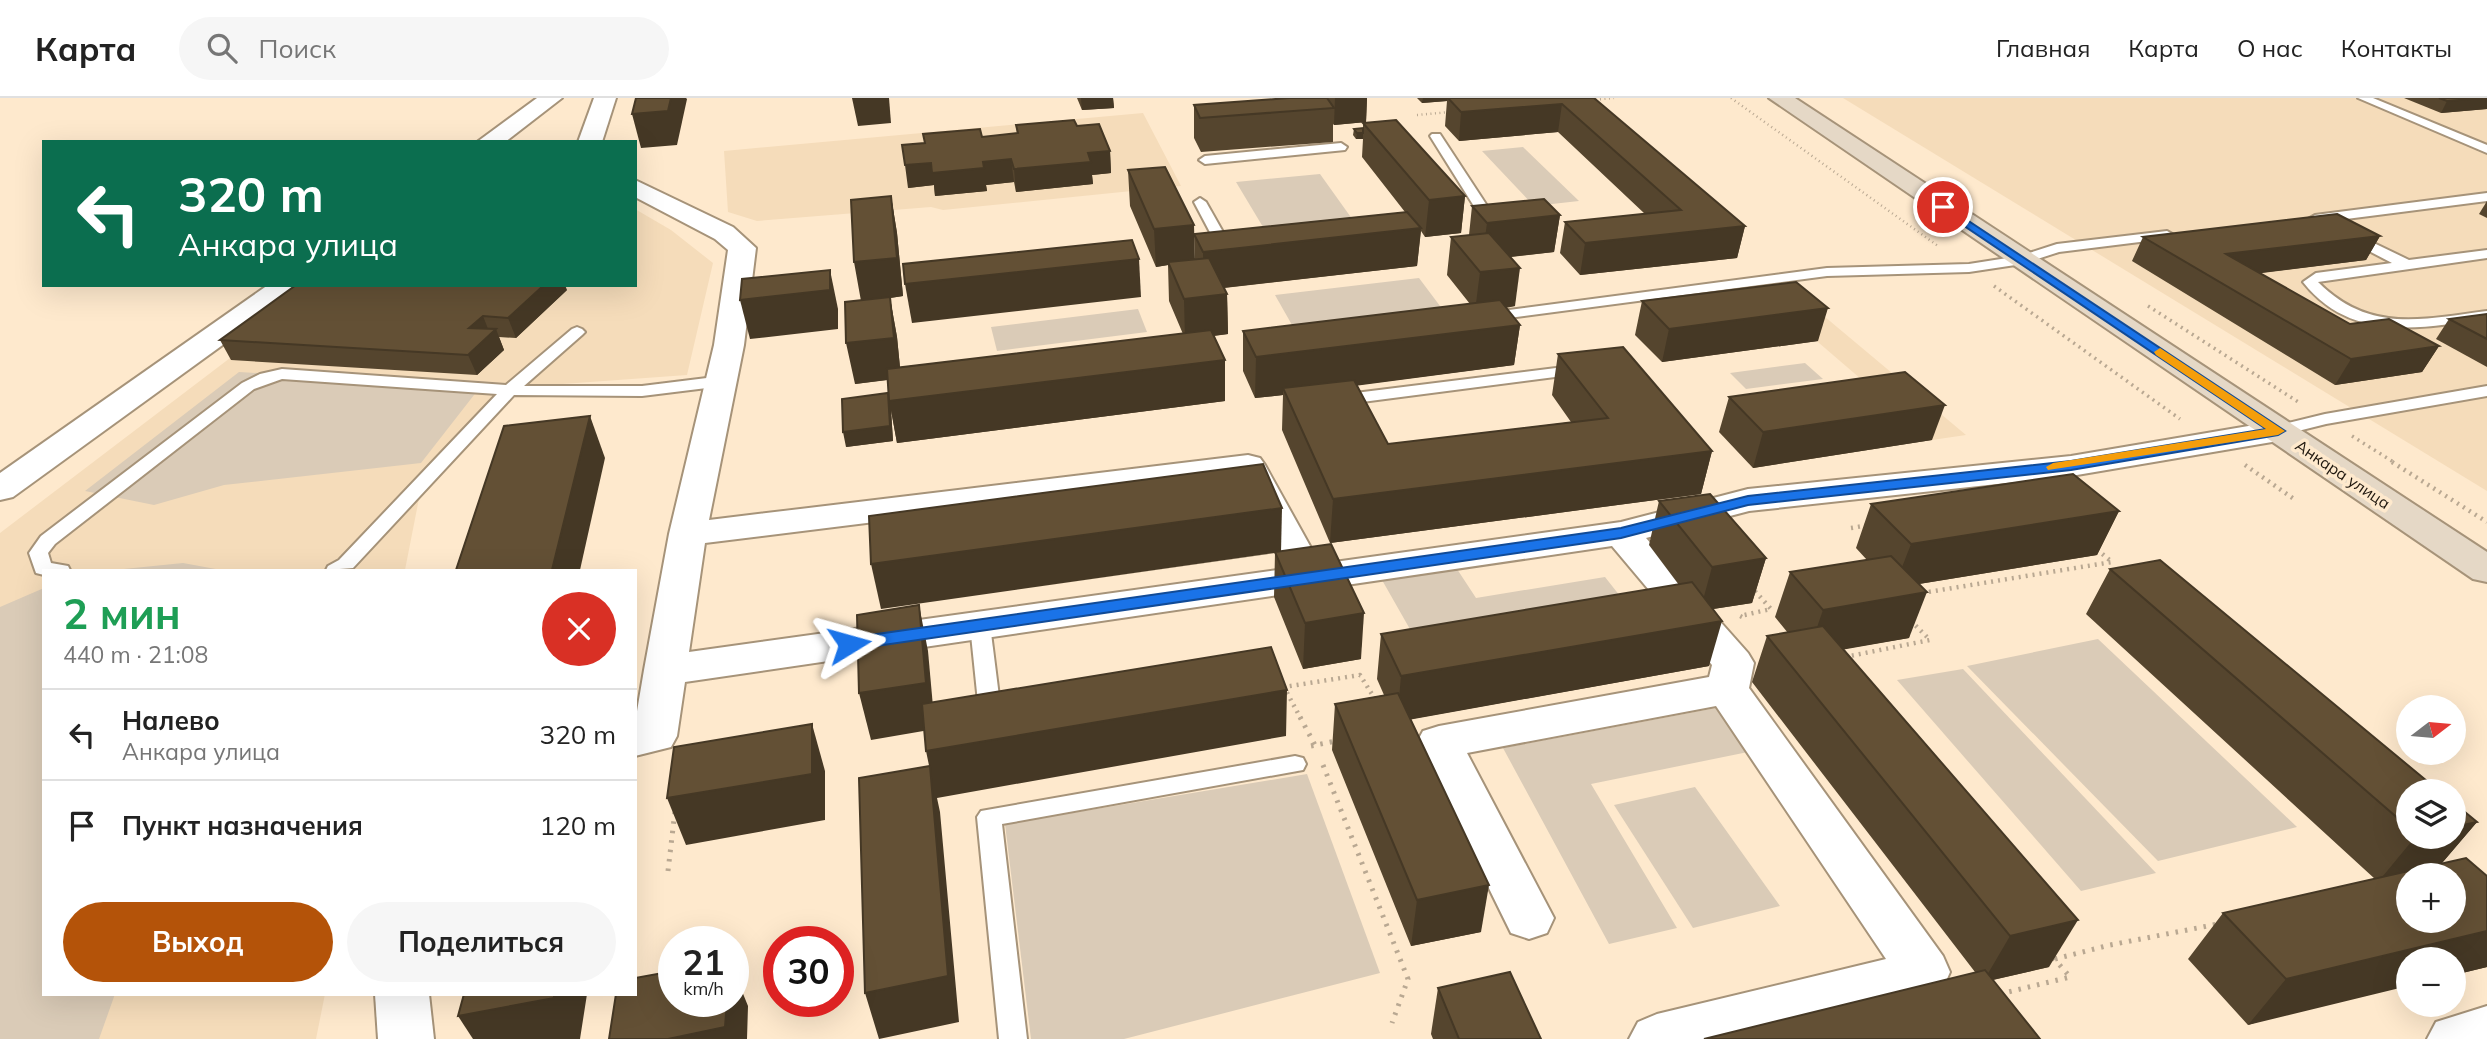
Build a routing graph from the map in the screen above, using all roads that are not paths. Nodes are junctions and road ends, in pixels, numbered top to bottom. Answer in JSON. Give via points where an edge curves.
{"nodes":[{"id":1,"x":551,"y":98,"type":"edge"},
{"id":2,"x":606,"y":98,"type":"edge"},
{"id":3,"x":1780,"y":98,"type":"edge"},
{"id":4,"x":2363,"y":98,"type":"edge"},
{"id":5,"x":1436,"y":136,"type":"dead end"},
{"id":6,"x":492,"y":140,"type":"edge"},
{"id":7,"x":591,"y":140,"type":"edge"},
{"id":8,"x":1341,"y":147,"type":"dead end"},
{"id":9,"x":2487,"y":149,"type":"edge"},
{"id":10,"x":1205,"y":159,"type":"edge"},
{"id":11,"x":637,"y":188,"type":"edge"},
{"id":12,"x":2487,"y":197,"type":"edge"},
{"id":13,"x":1200,"y":202,"type":"dead end"},
{"id":14,"x":1492,"y":224,"type":"edge"},
{"id":15,"x":2177,"y":234,"type":"edge"},
{"id":16,"x":2487,"y":254,"type":"edge"},
{"id":17,"x":1231,"y":259,"type":"edge"},
{"id":18,"x":2022,"y":260,"type":"junction"},
{"id":19,"x":2409,"y":265,"type":"junction"},
{"id":20,"x":284,"y":287,"type":"edge"},
{"id":21,"x":2487,"y":315,"type":"edge"},
{"id":22,"x":1471,"y":319,"type":"edge"},
{"id":23,"x":577,"y":332,"type":"dead end"},
{"id":24,"x":1593,"y":369,"type":"edge"},
{"id":25,"x":723,"y":381,"type":"junction"},
{"id":26,"x":510,"y":390,"type":"junction"},
{"id":27,"x":2487,"y":391,"type":"edge"},
{"id":28,"x":1317,"y":403,"type":"edge"},
{"id":29,"x":2278,"y":431,"type":"junction"},
{"id":30,"x":0,"y":489,"type":"edge"},
{"id":31,"x":1621,"y":533,"type":"junction"},
{"id":32,"x":688,"y":534,"type":"junction"},
{"id":33,"x":43,"y":569,"type":"edge"},
{"id":34,"x":337,"y":569,"type":"edge"},
{"id":35,"x":2487,"y":570,"type":"edge"},
{"id":36,"x":1309,"y":578,"type":"junction"},
{"id":37,"x":981,"y":625,"type":"junction"},
{"id":38,"x":665,"y":670,"type":"junction"},
{"id":39,"x":1727,"y":689,"type":"junction"},
{"id":40,"x":990,"y":712,"type":"edge"},
{"id":41,"x":637,"y":740,"type":"edge"},
{"id":42,"x":1298,"y":756,"type":"road end"},
{"id":43,"x":1529,"y":918,"type":"dead end"},
{"id":44,"x":402,"y":996,"type":"edge"},
{"id":45,"x":2487,"y":1030,"type":"edge"},
{"id":46,"x":406,"y":1039,"type":"edge"},
{"id":47,"x":1013,"y":1039,"type":"edge"},
{"id":48,"x":1657,"y":1039,"type":"edge"},
{"id":49,"x":2455,"y":1039,"type":"edge"}],
"edges":[{"from":1,"to":6,"type":"street"},
{"from":2,"to":7,"type":"street"},
{"from":3,"to":18,"type":"main road","name":"Анкара улица"},
{"from":4,"to":9,"type":"lane"},
{"from":5,"to":14,"type":"lane"},
{"from":8,"to":10,"type":"lane"},
{"from":11,"to":25,"type":"street","via":[[724,233],[742,248],[741,303]]},
{"from":12,"to":19,"type":"lane","via":[[2309,219]]},
{"from":13,"to":17,"type":"lane"},
{"from":15,"to":18,"type":"lane","via":[[2057,248]]},
{"from":16,"to":19,"type":"lane"},
{"from":18,"to":22,"type":"lane","via":[[1969,268],[1827,272]]},
{"from":18,"to":29,"type":"main road","name":"Анкара улица"},
{"from":19,"to":21,"type":"lane","via":[[2316,277],[2310,282],[2348,309],[2400,326]]},
{"from":20,"to":30,"type":"street"},
{"from":23,"to":26,"type":"lane"},
{"from":24,"to":28,"type":"lane"},
{"from":25,"to":26,"type":"lane","via":[[642,391]]},
{"from":25,"to":32,"type":"street"},
{"from":26,"to":33,"type":"lane","via":[[282,374],[266,377],[248,386],[48,540],[38,552]]},
{"from":26,"to":34,"type":"lane"},
{"from":27,"to":29,"type":"lane"},
{"from":29,"to":31,"type":"street","via":[[2071,466],[1748,500]]},
{"from":29,"to":35,"type":"main road","name":"Анкара улица"},
{"from":31,"to":36,"type":"street"},
{"from":31,"to":39,"type":"street","via":[[1733,663]]},
{"from":32,"to":36,"type":"street","via":[[1248,465]]},
{"from":32,"to":38,"type":"street"},
{"from":36,"to":37,"type":"street"},
{"from":37,"to":38,"type":"street"},
{"from":37,"to":40,"type":"lane"},
{"from":38,"to":41,"type":"street","via":[[656,736]]},
{"from":39,"to":43,"type":"street","via":[[1439,742]]},
{"from":39,"to":48,"type":"street","via":[[1924,972]]},
{"from":42,"to":47,"type":"lane","via":[[989,817]]},
{"from":44,"to":46,"type":"street"},
{"from":45,"to":49,"type":"street"}]}
